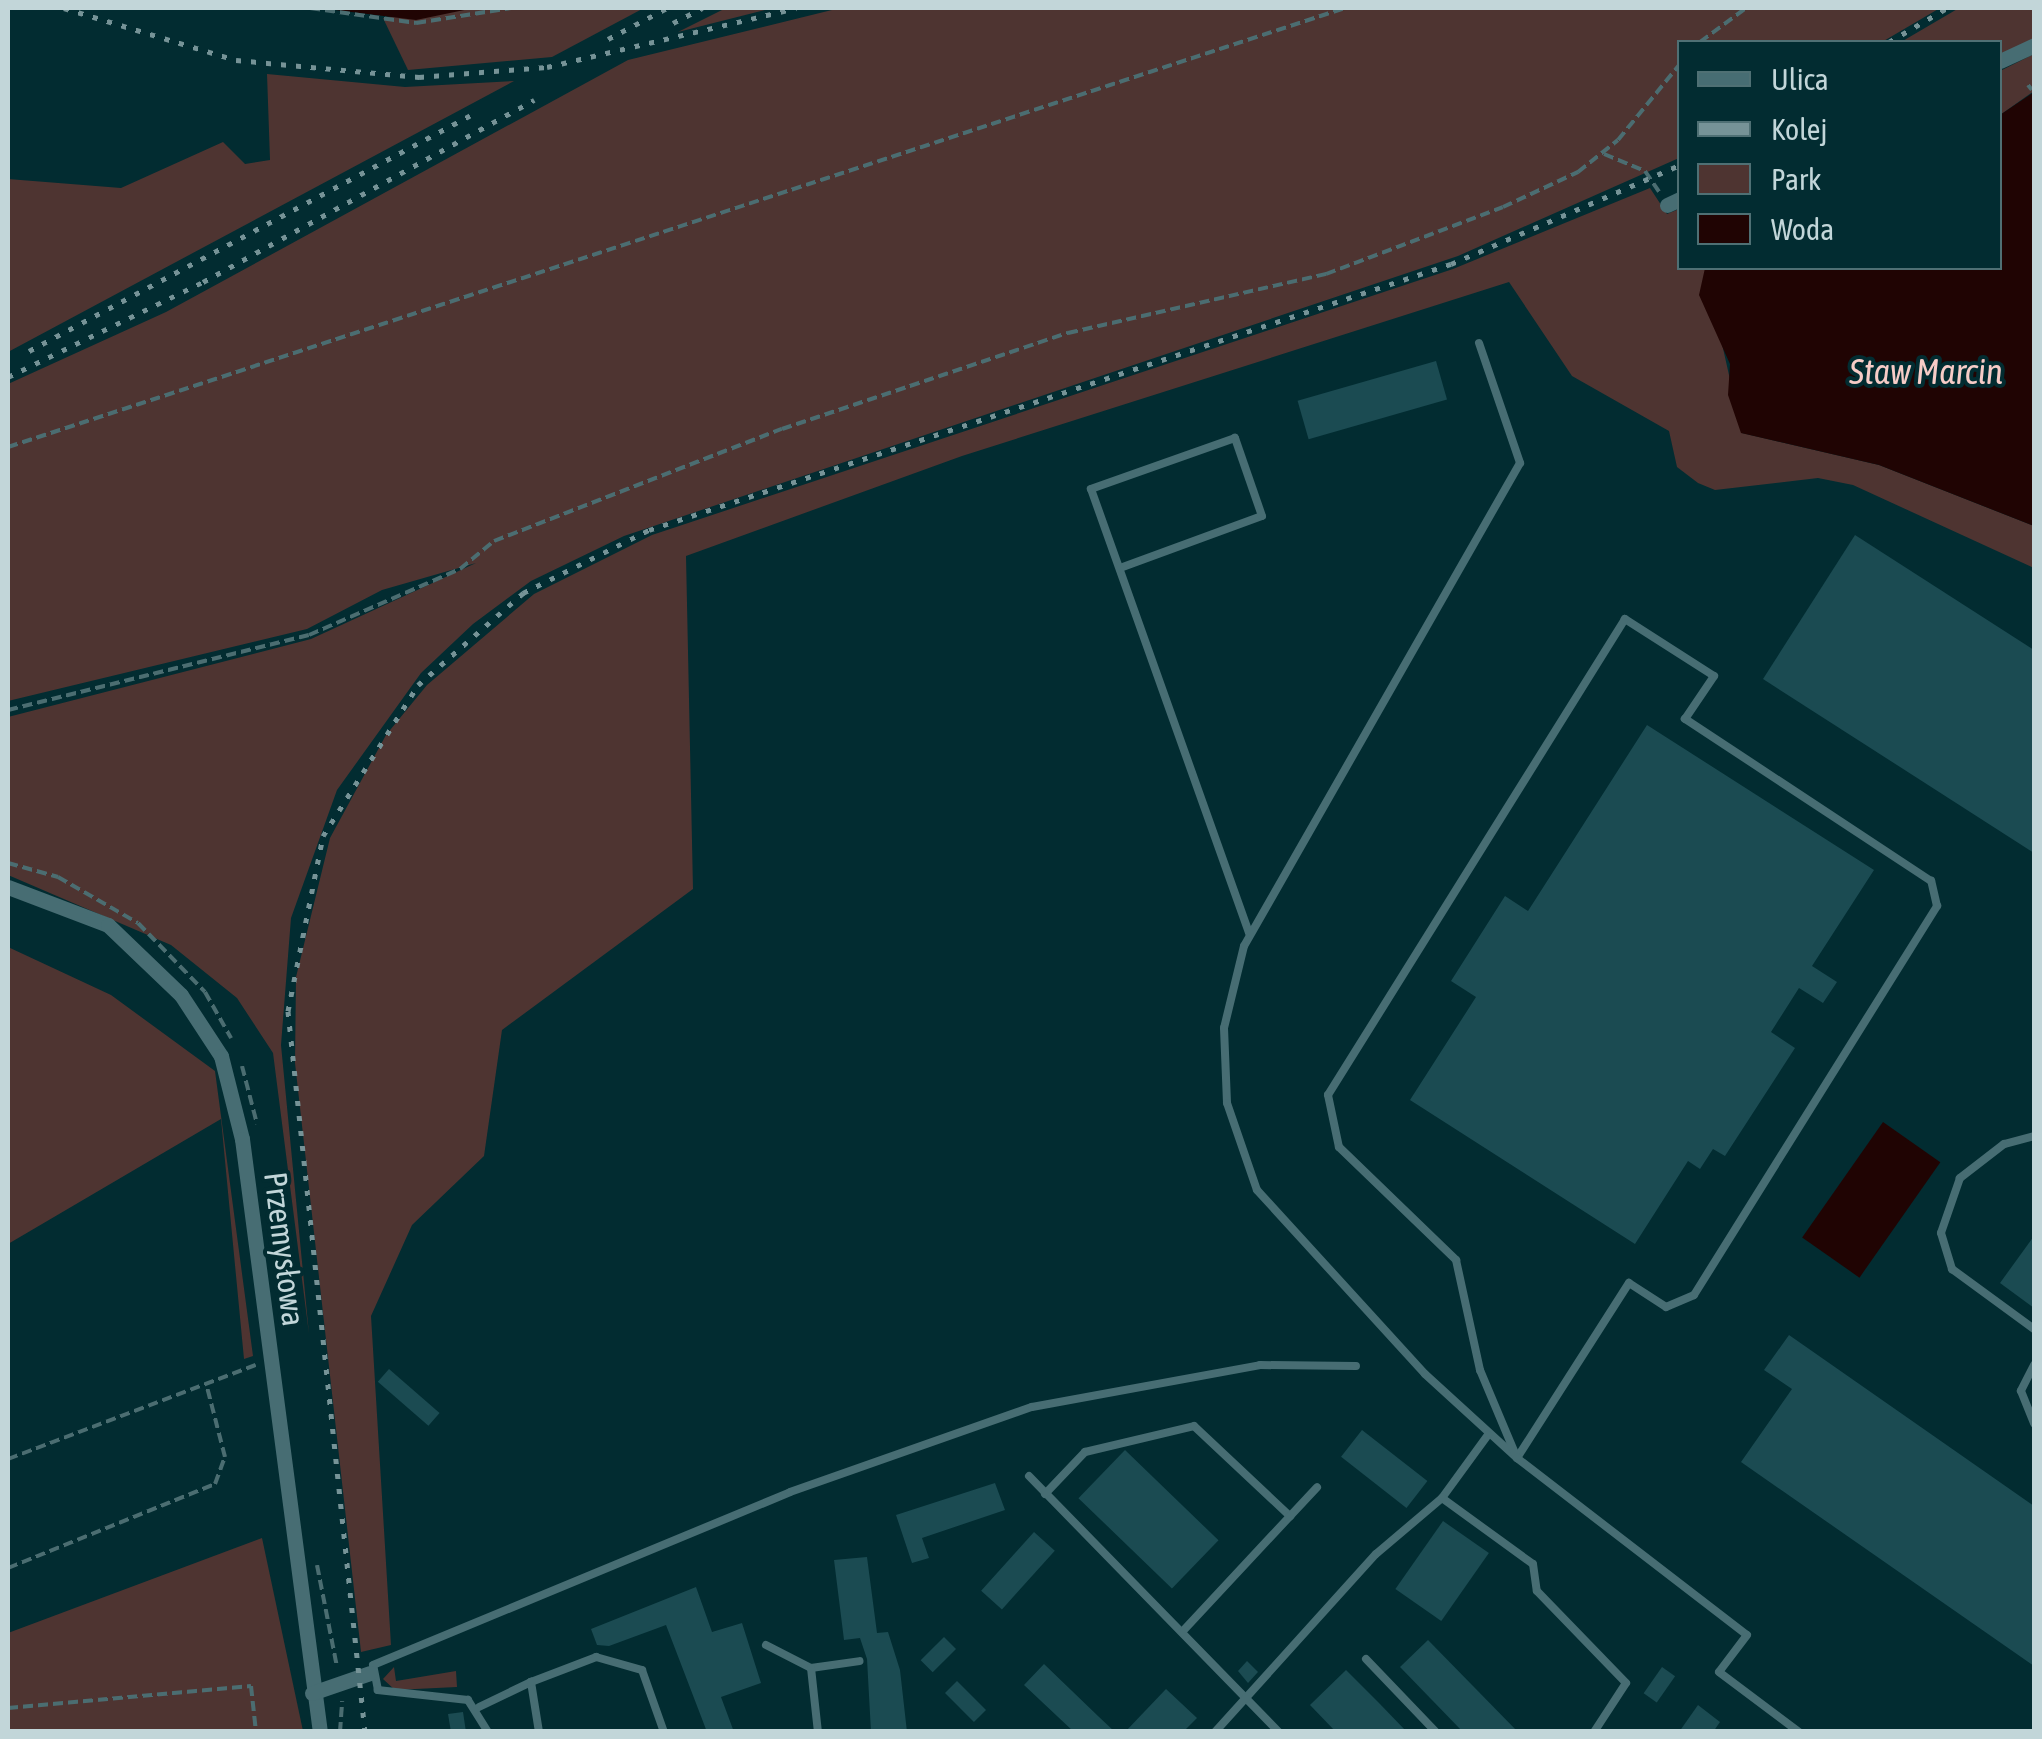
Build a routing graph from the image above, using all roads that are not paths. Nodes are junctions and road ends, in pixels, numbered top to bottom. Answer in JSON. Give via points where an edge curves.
{"nodes":[{"id":1,"x":2034,"y":45,"type":"edge"},
{"id":2,"x":2002,"y":60,"type":"edge"},
{"id":3,"x":1478,"y":343,"type":"dead end"},
{"id":4,"x":1120,"y":568,"type":"junction"},
{"id":5,"x":8,"y":887,"type":"edge"},
{"id":6,"x":1250,"y":935,"type":"junction"},
{"id":7,"x":2034,"y":1136,"type":"edge"},
{"id":8,"x":2034,"y":1329,"type":"edge"},
{"id":9,"x":2034,"y":1365,"type":"edge"},
{"id":10,"x":1356,"y":1366,"type":"dead end"},
{"id":11,"x":2034,"y":1423,"type":"edge"},
{"id":12,"x":1488,"y":1435,"type":"junction"},
{"id":13,"x":1517,"y":1458,"type":"junction"},
{"id":14,"x":1029,"y":1476,"type":"dead end"},
{"id":15,"x":1318,"y":1487,"type":"dead end"},
{"id":16,"x":1045,"y":1494,"type":"junction"},
{"id":17,"x":1442,"y":1498,"type":"junction"},
{"id":18,"x":1290,"y":1516,"type":"junction"},
{"id":19,"x":1182,"y":1632,"type":"junction"},
{"id":20,"x":766,"y":1645,"type":"dead end"},
{"id":21,"x":1366,"y":1659,"type":"dead end"},
{"id":22,"x":860,"y":1661,"type":"dead end"},
{"id":23,"x":812,"y":1668,"type":"junction"},
{"id":24,"x":370,"y":1674,"type":"junction"},
{"id":25,"x":531,"y":1682,"type":"junction"},
{"id":26,"x":312,"y":1692,"type":"junction"},
{"id":27,"x":1248,"y":1700,"type":"junction"},
{"id":28,"x":479,"y":1707,"type":"junction"},
{"id":29,"x":320,"y":1732,"type":"edge"},
{"id":30,"x":488,"y":1732,"type":"edge"},
{"id":31,"x":539,"y":1732,"type":"edge"},
{"id":32,"x":664,"y":1732,"type":"edge"},
{"id":33,"x":818,"y":1732,"type":"edge"},
{"id":34,"x":1215,"y":1732,"type":"edge"},
{"id":35,"x":1279,"y":1732,"type":"edge"},
{"id":36,"x":1436,"y":1732,"type":"edge"},
{"id":37,"x":1594,"y":1732,"type":"edge"},
{"id":38,"x":1799,"y":1732,"type":"edge"}],
"edges":[{"from":1,"to":2,"type":"street"},
{"from":3,"to":6,"type":"lane","via":[[1520,463]]},
{"from":4,"to":4,"type":"lane","via":[[1262,516],[1235,438],[1091,489]]},
{"from":4,"to":6,"type":"lane"},
{"from":5,"to":26,"type":"street","name":"Przemysłowa","via":[[108,925],[210,1032],[242,1139]]},
{"from":6,"to":12,"type":"lane","via":[[1224,1028],[1227,1103],[1257,1190]]},
{"from":7,"to":8,"type":"lane","via":[[2004,1144],[1960,1178],[1941,1233],[1952,1269]]},
{"from":9,"to":11,"type":"lane","via":[[2021,1392]]},
{"from":10,"to":24,"type":"lane","via":[[1260,1365],[1032,1407],[790,1492],[382,1658]]},
{"from":12,"to":13,"type":"lane"},
{"from":12,"to":17,"type":"lane"},
{"from":13,"to":13,"type":"lane","via":[[1480,1370],[1456,1260],[1339,1147],[1328,1095],[1625,619],[1714,676],[1686,719],[1920,870],[1937,906],[1694,1295],[1666,1307],[1629,1283]]},
{"from":13,"to":38,"type":"lane","via":[[1747,1636],[1719,1672]]},
{"from":14,"to":16,"type":"lane"},
{"from":15,"to":18,"type":"lane"},
{"from":16,"to":18,"type":"lane","via":[[1084,1452],[1194,1426]]},
{"from":16,"to":19,"type":"lane"},
{"from":17,"to":27,"type":"lane","via":[[1376,1554]]},
{"from":17,"to":37,"type":"lane","via":[[1534,1564],[1537,1591],[1626,1683]]},
{"from":18,"to":19,"type":"lane"},
{"from":19,"to":27,"type":"lane"},
{"from":20,"to":23,"type":"lane"},
{"from":21,"to":36,"type":"lane"},
{"from":22,"to":23,"type":"lane"},
{"from":23,"to":33,"type":"lane"},
{"from":24,"to":26,"type":"street"},
{"from":24,"to":28,"type":"lane","via":[[387,1694],[453,1696]]},
{"from":25,"to":28,"type":"lane"},
{"from":25,"to":31,"type":"lane"},
{"from":25,"to":32,"type":"lane","via":[[596,1657],[642,1670]]},
{"from":26,"to":29,"type":"street","name":"Przemysłowa"},
{"from":27,"to":34,"type":"lane"},
{"from":27,"to":35,"type":"lane"},
{"from":28,"to":30,"type":"lane"}]}
